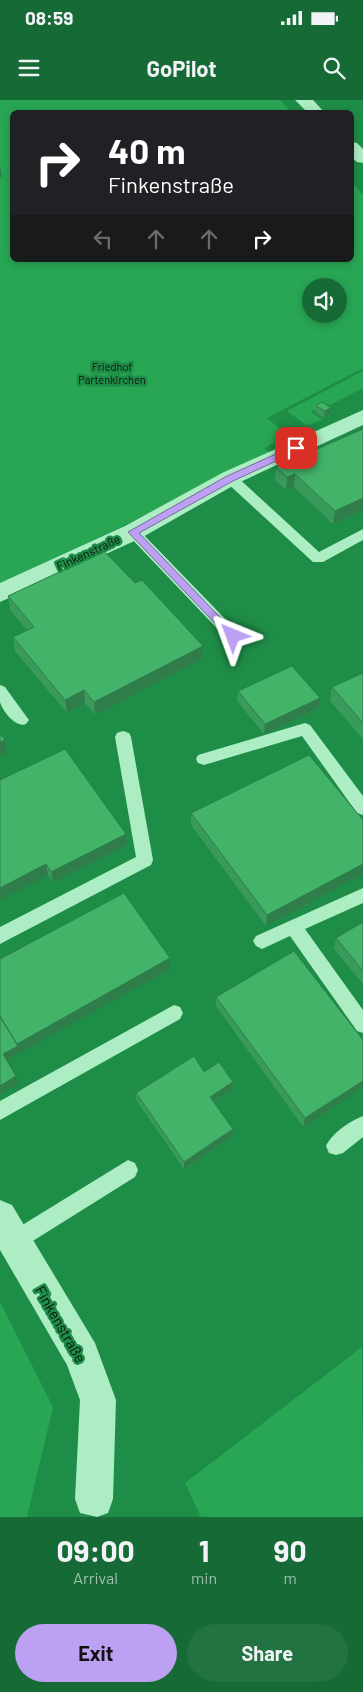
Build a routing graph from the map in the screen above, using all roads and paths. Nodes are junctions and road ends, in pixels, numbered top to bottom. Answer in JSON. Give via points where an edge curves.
{"nodes":[{"id":1,"x":303,"y":100,"type":"edge"},
{"id":2,"x":314,"y":110,"type":"edge"},
{"id":3,"x":363,"y":418,"type":"edge"},
{"id":4,"x":230,"y":478,"type":"junction"},
{"id":5,"x":133,"y":532,"type":"junction"},
{"id":6,"x":363,"y":534,"type":"edge"},
{"id":7,"x":0,"y":593,"type":"edge"},
{"id":8,"x":233,"y":636,"type":"dead end"},
{"id":9,"x":0,"y":691,"type":"edge"},
{"id":10,"x":21,"y":720,"type":"dead end"},
{"id":11,"x":123,"y":737,"type":"dead end"},
{"id":12,"x":204,"y":759,"type":"dead end"},
{"id":13,"x":363,"y":808,"type":"edge"},
{"id":14,"x":363,"y":895,"type":"edge"},
{"id":15,"x":294,"y":926,"type":"junction"},
{"id":16,"x":0,"y":936,"type":"edge"},
{"id":17,"x":262,"y":941,"type":"dead end"},
{"id":18,"x":174,"y":1014,"type":"dead end"},
{"id":19,"x":363,"y":1025,"type":"edge"},
{"id":20,"x":0,"y":1111,"type":"edge"},
{"id":21,"x":363,"y":1125,"type":"edge"},
{"id":22,"x":336,"y":1146,"type":"dead end"},
{"id":23,"x":128,"y":1170,"type":"dead end"},
{"id":24,"x":6,"y":1229,"type":"edge"},
{"id":25,"x":94,"y":1498,"type":"dead end"}],
"edges":[{"from":1,"to":2,"type":"street"},
{"from":3,"to":4,"type":"street","name":"Finkenstraße"},
{"from":4,"to":5,"type":"street","name":"Finkenstraße"},
{"from":4,"to":6,"type":"lane","via":[[318,559]]},
{"from":5,"to":7,"type":"street","name":"Finkenstraße"},
{"from":5,"to":8,"type":"lane"},
{"from":9,"to":10,"type":"lane"},
{"from":11,"to":16,"type":"lane","via":[[145,860]]},
{"from":12,"to":13,"type":"lane","via":[[305,729]]},
{"from":14,"to":15,"type":"lane"},
{"from":15,"to":17,"type":"lane"},
{"from":15,"to":19,"type":"lane"},
{"from":18,"to":20,"type":"lane"},
{"from":21,"to":22,"type":"lane"},
{"from":23,"to":24,"type":"lane"},
{"from":24,"to":25,"type":"street","name":"Finkenstraße","via":[[82,1356],[98,1400]]}]}
